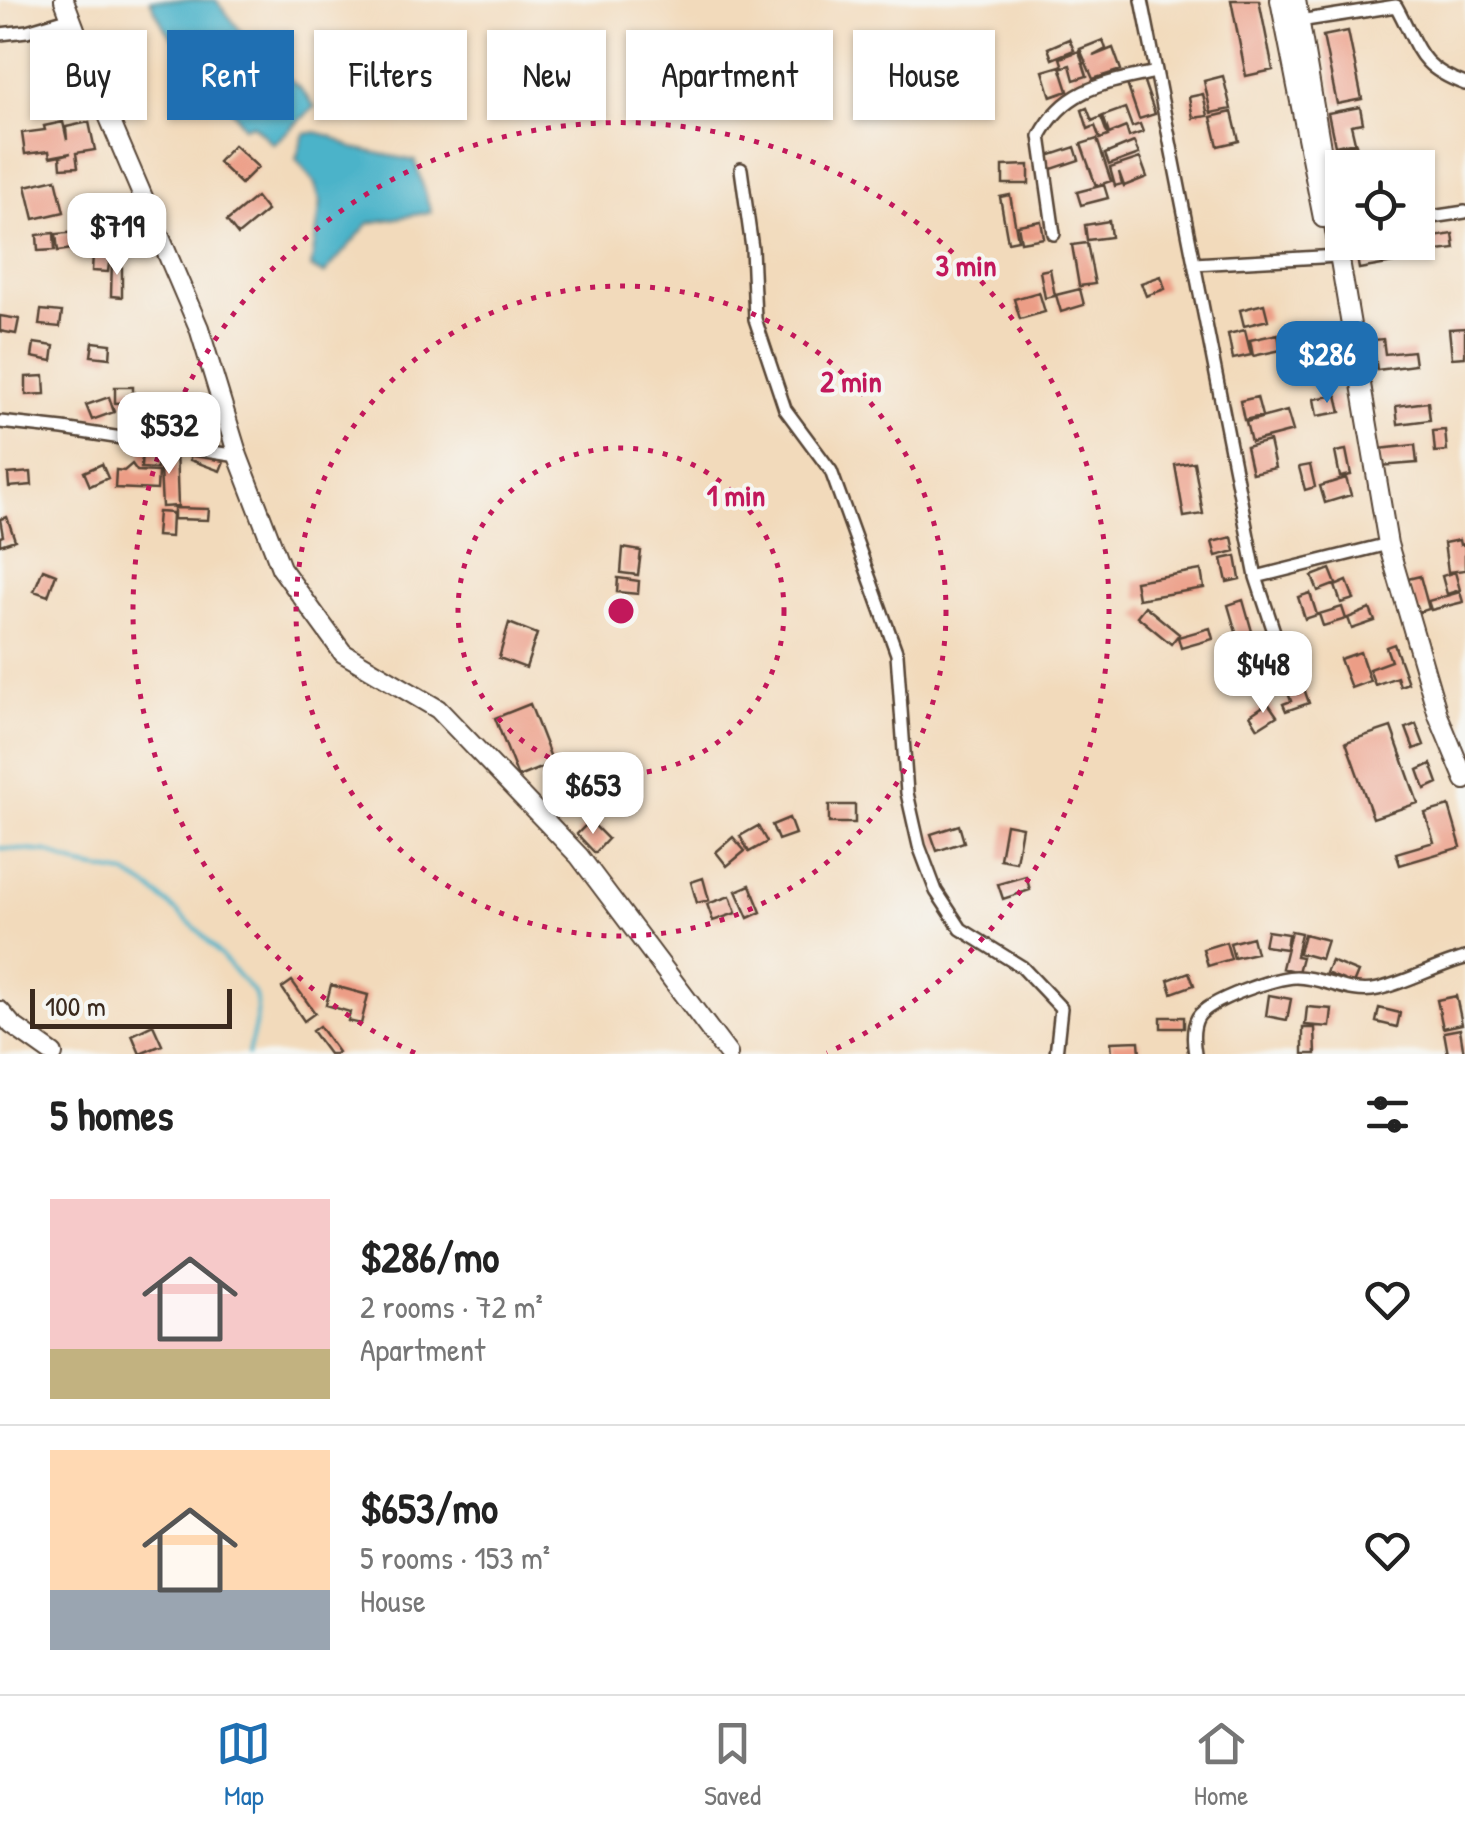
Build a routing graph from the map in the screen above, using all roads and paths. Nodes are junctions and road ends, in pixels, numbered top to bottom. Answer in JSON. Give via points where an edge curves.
{"nodes":[{"id":1,"x":1142,"y":0,"type":"edge"},
{"id":2,"x":1280,"y":0,"type":"edge"},
{"id":3,"x":1296,"y":0,"type":"edge"},
{"id":4,"x":67,"y":9,"type":"edge"},
{"id":5,"x":1300,"y":21,"type":"junction"},
{"id":6,"x":0,"y":34,"type":"edge"},
{"id":7,"x":1156,"y":72,"type":"junction"},
{"id":8,"x":1465,"y":84,"type":"edge"},
{"id":9,"x":1325,"y":152,"type":"edge"},
{"id":10,"x":741,"y":169,"type":"dead end"},
{"id":11,"x":1465,"y":212,"type":"edge"},
{"id":12,"x":1435,"y":216,"type":"edge"},
{"id":13,"x":1325,"y":226,"type":"edge"},
{"id":14,"x":1054,"y":234,"type":"dead end"},
{"id":15,"x":1325,"y":257,"type":"edge"},
{"id":16,"x":1339,"y":260,"type":"edge"},
{"id":17,"x":1194,"y":264,"type":"junction"},
{"id":18,"x":0,"y":422,"type":"edge"},
{"id":19,"x":238,"y":456,"type":"junction"},
{"id":20,"x":1388,"y":544,"type":"junction"},
{"id":21,"x":1256,"y":576,"type":"junction"},
{"id":22,"x":1285,"y":665,"type":"dead end"},
{"id":23,"x":1465,"y":780,"type":"edge"},
{"id":24,"x":1465,"y":958,"type":"edge"},
{"id":25,"x":0,"y":1011,"type":"edge"},
{"id":26,"x":53,"y":1054,"type":"edge"},
{"id":27,"x":728,"y":1054,"type":"edge"},
{"id":28,"x":1056,"y":1054,"type":"edge"},
{"id":29,"x":1194,"y":1054,"type":"edge"}],
"edges":[{"from":1,"to":7,"type":"street"},
{"from":2,"to":13,"type":"main road"},
{"from":3,"to":5,"type":"main road"},
{"from":4,"to":6,"type":"street","via":[[27,31]]},
{"from":4,"to":19,"type":"main road","via":[[199,328]]},
{"from":5,"to":8,"type":"street","via":[[1396,6],[1418,56]]},
{"from":5,"to":9,"type":"main road"},
{"from":7,"to":14,"type":"street","via":[[1076,95],[1045,127],[1040,136]]},
{"from":7,"to":17,"type":"street"},
{"from":10,"to":28,"type":"street","via":[[754,319],[785,409],[831,471],[897,654],[908,794],[919,846],[936,891],[961,929],[1022,967],[1060,1008]]},
{"from":11,"to":12,"type":"street"},
{"from":15,"to":17,"type":"street"},
{"from":16,"to":20,"type":"main road"},
{"from":17,"to":21,"type":"street"},
{"from":18,"to":19,"type":"street"},
{"from":19,"to":27,"type":"main road","via":[[281,568],[342,653],[438,709],[579,856]]},
{"from":20,"to":21,"type":"street"},
{"from":20,"to":23,"type":"main road","via":[[1438,715]]},
{"from":21,"to":22,"type":"street"},
{"from":24,"to":29,"type":"street","via":[[1378,989],[1357,991],[1292,976],[1261,984],[1203,1011],[1195,1020]]},
{"from":25,"to":26,"type":"main road"}]}
